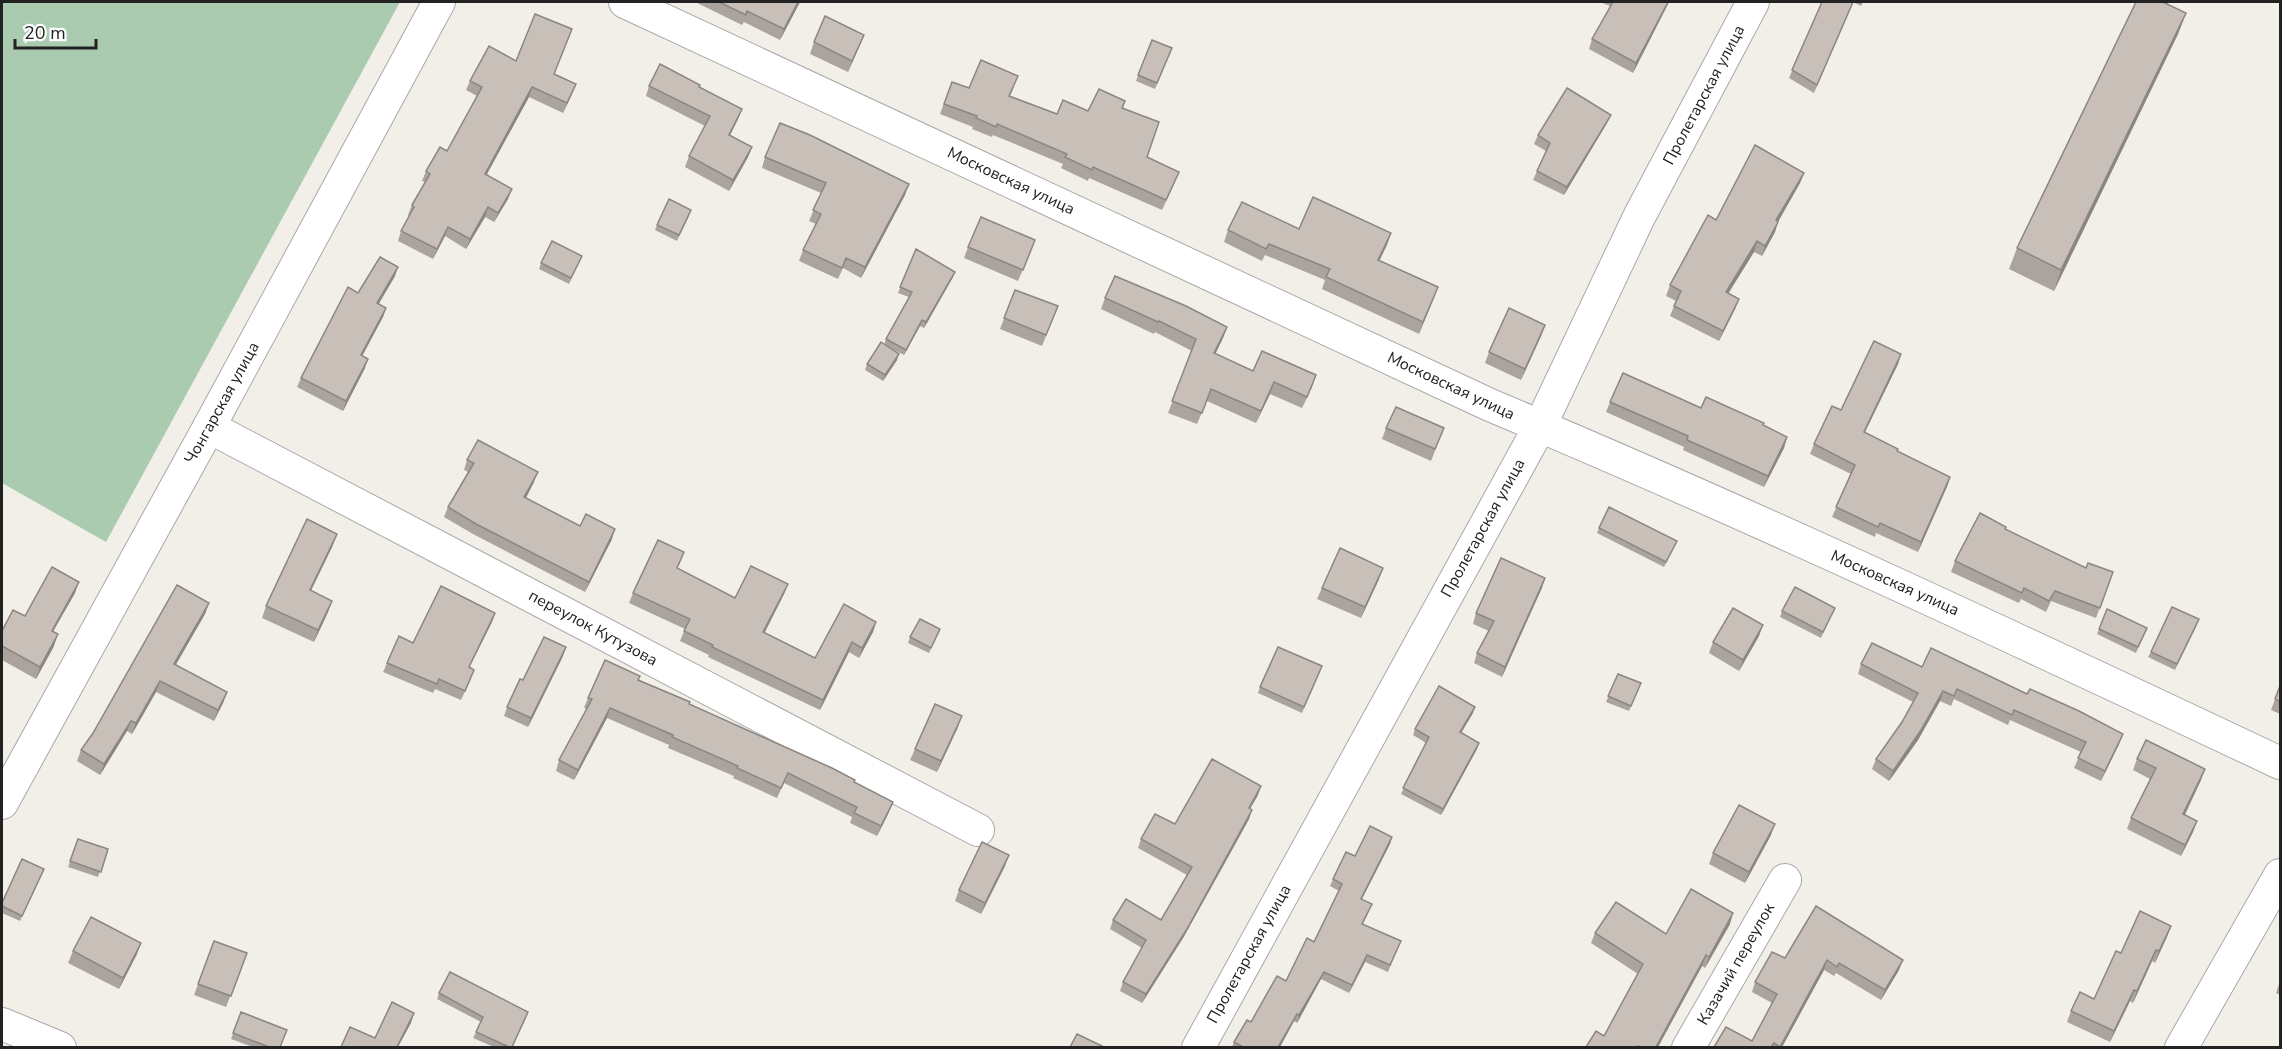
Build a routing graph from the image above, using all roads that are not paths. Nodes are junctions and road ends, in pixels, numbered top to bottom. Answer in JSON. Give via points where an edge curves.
{"nodes":[{"id":1,"x":439,"y":2,"type":"edge"},
{"id":2,"x":625,"y":2,"type":"edge"},
{"id":3,"x":1753,"y":2,"type":"edge"},
{"id":4,"x":1539,"y":426,"type":"junction"},
{"id":5,"x":209,"y":427,"type":"junction"},
{"id":6,"x":2280,"y":763,"type":"edge"},
{"id":7,"x":2,"y":803,"type":"edge"},
{"id":8,"x":978,"y":830,"type":"dead end"},
{"id":9,"x":2280,"y":876,"type":"edge"},
{"id":10,"x":1785,"y":880,"type":"dead end"},
{"id":11,"x":2,"y":1024,"type":"edge"},
{"id":12,"x":60,"y":1047,"type":"edge"},
{"id":13,"x":1198,"y":1047,"type":"edge"},
{"id":14,"x":1688,"y":1047,"type":"edge"},
{"id":15,"x":2181,"y":1047,"type":"edge"}],
"edges":[{"from":1,"to":5,"type":"street","name":"Чонгарская улица"},
{"from":2,"to":4,"type":"street","name":"Московская улица"},
{"from":3,"to":4,"type":"street","name":"Пролетарская улица","via":[[1639,217]]},
{"from":4,"to":6,"type":"street","name":"Московская улица","via":[[1936,601]]},
{"from":4,"to":13,"type":"street","name":"Пролетарская улица"},
{"from":5,"to":7,"type":"street","name":"Чонгарская улица"},
{"from":5,"to":8,"type":"street","name":"переулок Кутузова"},
{"from":9,"to":15,"type":"street"},
{"from":10,"to":14,"type":"street","name":"Казачий переулок"},
{"from":11,"to":12,"type":"street"}]}
